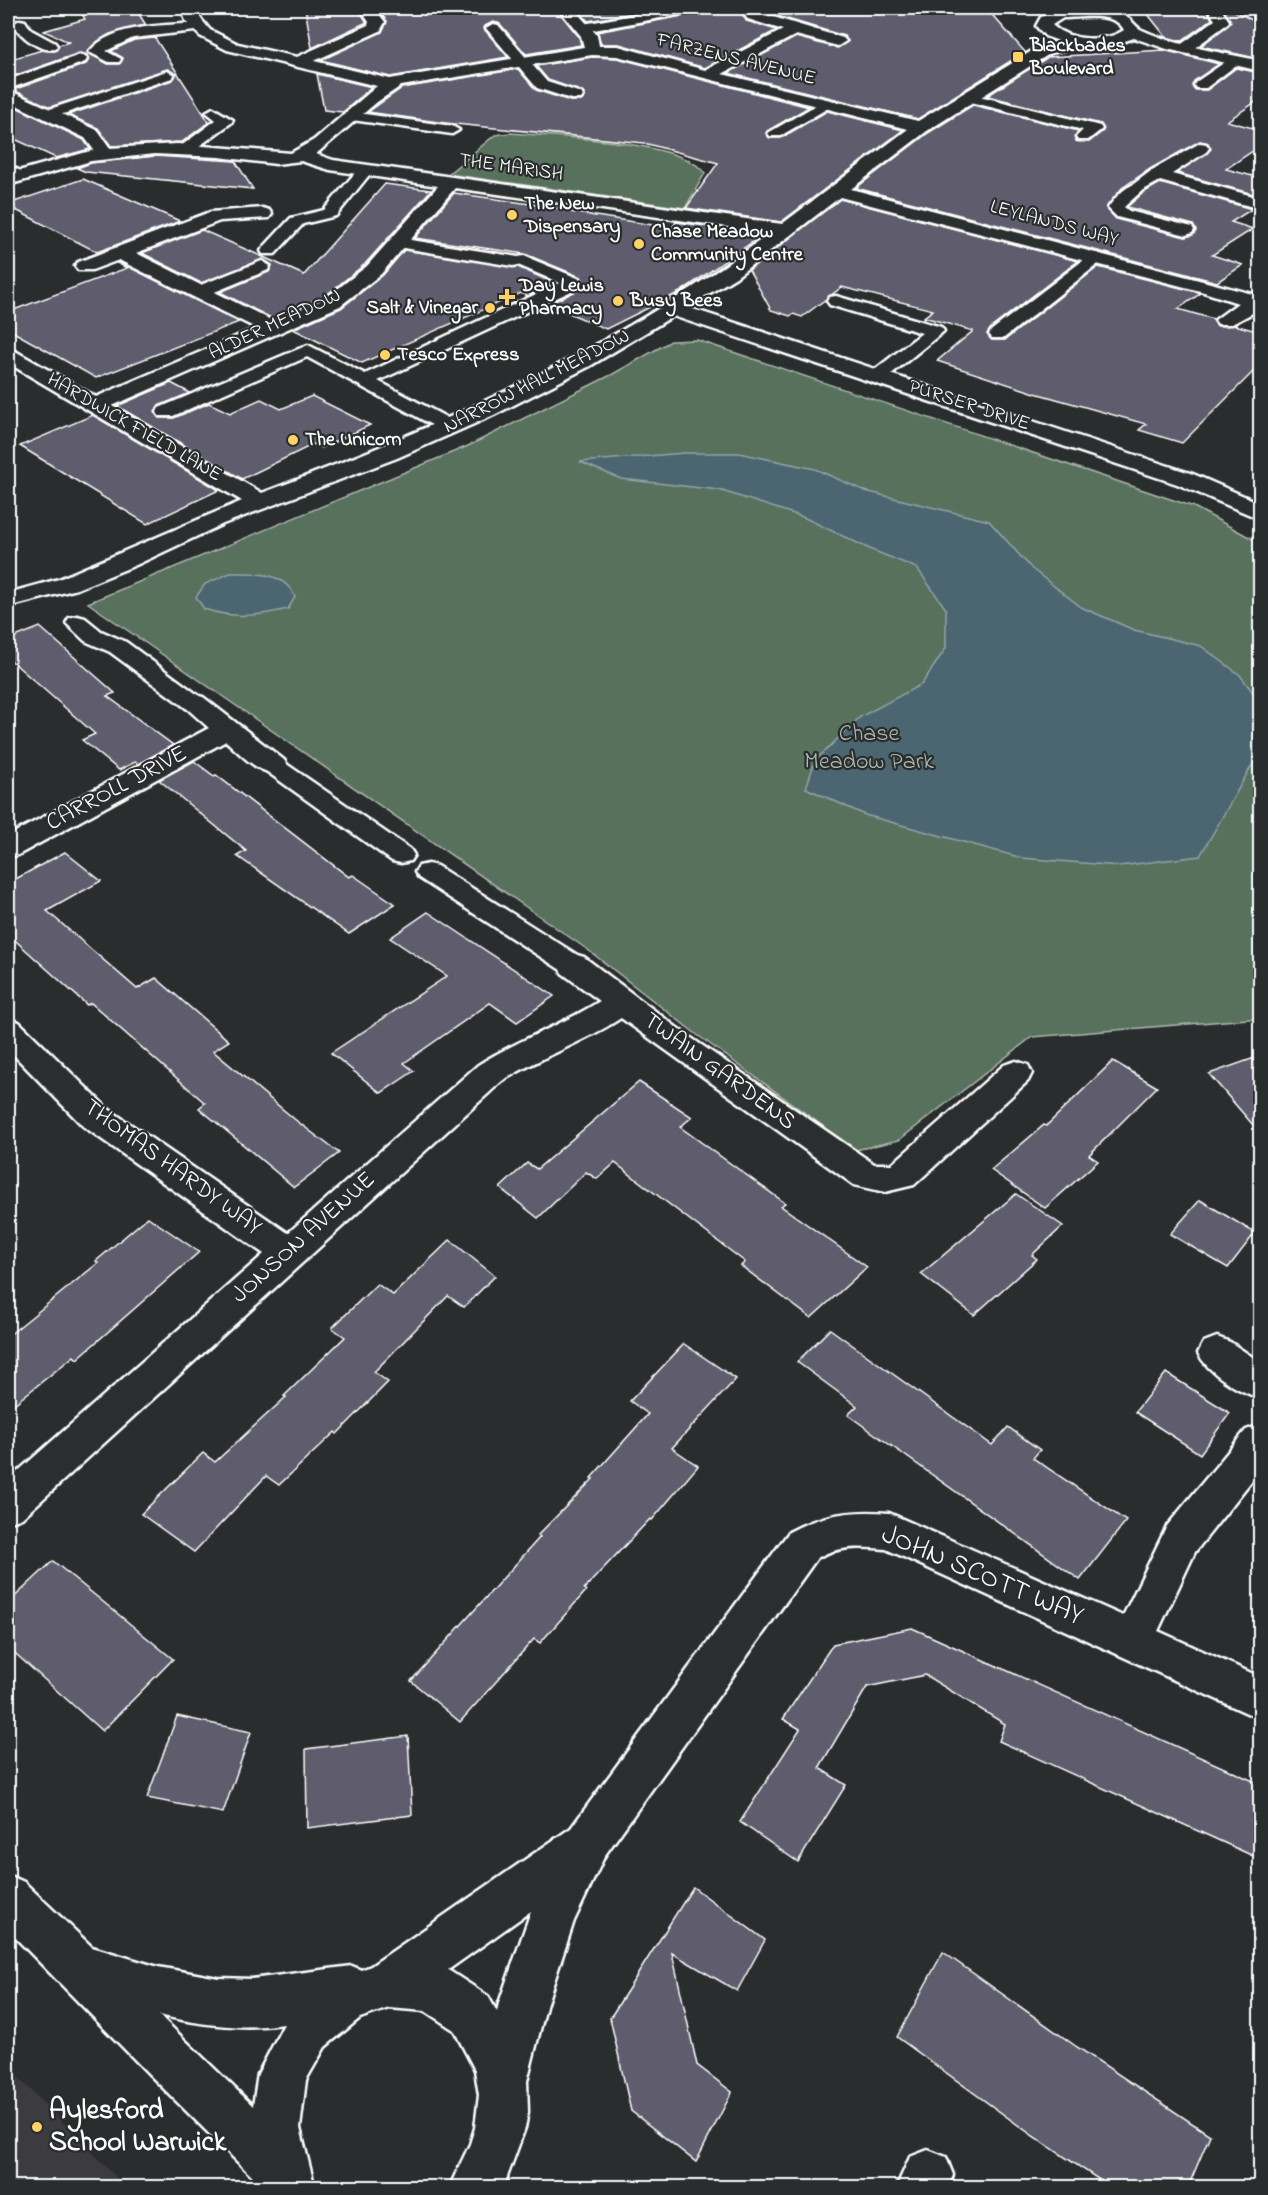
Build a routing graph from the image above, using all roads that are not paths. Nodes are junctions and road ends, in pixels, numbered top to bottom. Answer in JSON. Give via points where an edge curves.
{"nodes":[{"id":1,"x":188,"y":8,"type":"edge"},
{"id":2,"x":368,"y":8,"type":"edge"},
{"id":3,"x":376,"y":8,"type":"edge"},
{"id":4,"x":565,"y":8,"type":"edge"},
{"id":5,"x":1135,"y":8,"type":"edge"},
{"id":6,"x":682,"y":10,"type":"dead end"},
{"id":7,"x":1216,"y":12,"type":"dead end"},
{"id":8,"x":753,"y":16,"type":"dead end"},
{"id":9,"x":1128,"y":20,"type":"edge"},
{"id":10,"x":1043,"y":25,"type":"edge"},
{"id":11,"x":199,"y":27,"type":"junction"},
{"id":12,"x":492,"y":28,"type":"dead end"},
{"id":13,"x":583,"y":28,"type":"junction"},
{"id":14,"x":794,"y":30,"type":"junction"},
{"id":15,"x":8,"y":36,"type":"edge"},
{"id":16,"x":1115,"y":40,"type":"junction"},
{"id":17,"x":838,"y":41,"type":"dead end"},
{"id":18,"x":50,"y":46,"type":"dead end"},
{"id":19,"x":1179,"y":48,"type":"junction"},
{"id":20,"x":592,"y":50,"type":"junction"},
{"id":21,"x":66,"y":53,"type":"dead end"},
{"id":22,"x":80,"y":59,"type":"junction"},
{"id":23,"x":114,"y":59,"type":"dead end"},
{"id":24,"x":1234,"y":60,"type":"junction"},
{"id":25,"x":522,"y":61,"type":"junction"},
{"id":26,"x":300,"y":62,"type":"junction"},
{"id":27,"x":94,"y":65,"type":"dead end"},
{"id":28,"x":1260,"y":66,"type":"edge"},
{"id":29,"x":167,"y":75,"type":"dead end"},
{"id":30,"x":707,"y":75,"type":"junction"},
{"id":31,"x":391,"y":84,"type":"junction"},
{"id":32,"x":8,"y":85,"type":"edge"},
{"id":33,"x":1201,"y":85,"type":"dead end"},
{"id":34,"x":8,"y":95,"type":"edge"},
{"id":35,"x":576,"y":96,"type":"dead end"},
{"id":36,"x":967,"y":97,"type":"junction"},
{"id":37,"x":825,"y":104,"type":"junction"},
{"id":38,"x":213,"y":112,"type":"dead end"},
{"id":39,"x":49,"y":114,"type":"junction"},
{"id":40,"x":350,"y":116,"type":"junction"},
{"id":41,"x":921,"y":127,"type":"junction"},
{"id":42,"x":452,"y":130,"type":"dead end"},
{"id":43,"x":775,"y":133,"type":"dead end"},
{"id":44,"x":1083,"y":137,"type":"dead end"},
{"id":45,"x":1200,"y":148,"type":"dead end"},
{"id":46,"x":186,"y":149,"type":"junction"},
{"id":47,"x":106,"y":154,"type":"junction"},
{"id":48,"x":301,"y":155,"type":"junction"},
{"id":49,"x":365,"y":170,"type":"junction"},
{"id":50,"x":12,"y":175,"type":"edge"},
{"id":51,"x":1157,"y":175,"type":"junction"},
{"id":52,"x":451,"y":182,"type":"junction"},
{"id":53,"x":1136,"y":189,"type":"joint"},
{"id":54,"x":838,"y":191,"type":"junction"},
{"id":55,"x":1260,"y":204,"type":"edge"},
{"id":56,"x":263,"y":214,"type":"dead end"},
{"id":57,"x":787,"y":230,"type":"junction"},
{"id":58,"x":1186,"y":230,"type":"dead end"},
{"id":59,"x":398,"y":243,"type":"junction"},
{"id":60,"x":121,"y":253,"type":"junction"},
{"id":61,"x":1096,"y":258,"type":"junction"},
{"id":62,"x":85,"y":266,"type":"dead end"},
{"id":63,"x":199,"y":292,"type":"junction"},
{"id":64,"x":836,"y":301,"type":"dead end"},
{"id":65,"x":1259,"y":302,"type":"edge"},
{"id":66,"x":674,"y":309,"type":"junction"},
{"id":67,"x":1226,"y":320,"type":"dead end"},
{"id":68,"x":274,"y":329,"type":"junction"},
{"id":69,"x":998,"y":334,"type":"dead end"},
{"id":70,"x":8,"y":355,"type":"edge"},
{"id":71,"x":878,"y":376,"type":"junction"},
{"id":72,"x":364,"y":381,"type":"junction"},
{"id":73,"x":97,"y":405,"type":"junction"},
{"id":74,"x":166,"y":412,"type":"dead end"},
{"id":75,"x":450,"y":427,"type":"junction"},
{"id":76,"x":261,"y":501,"type":"junction"},
{"id":77,"x":1260,"y":512,"type":"edge"},
{"id":78,"x":8,"y":600,"type":"edge"},
{"id":79,"x":77,"y":623,"type":"dead end"},
{"id":80,"x":194,"y":703,"type":"joint"},
{"id":81,"x":226,"y":730,"type":"junction"},
{"id":82,"x":274,"y":766,"type":"joint"},
{"id":83,"x":8,"y":848,"type":"edge"},
{"id":84,"x":401,"y":855,"type":"dead end"},
{"id":85,"x":428,"y":872,"type":"dead end"},
{"id":86,"x":573,"y":965,"type":"joint"},
{"id":87,"x":622,"y":1002,"type":"junction"},
{"id":88,"x":8,"y":1030,"type":"edge"},
{"id":89,"x":1016,"y":1073,"type":"dead end"},
{"id":90,"x":288,"y":1252,"type":"junction"},
{"id":91,"x":1217,"y":1353,"type":"dead end"},
{"id":92,"x":1260,"y":1382,"type":"edge"},
{"id":93,"x":1260,"y":1442,"type":"edge"},
{"id":94,"x":8,"y":1506,"type":"edge"},
{"id":95,"x":1133,"y":1640,"type":"junction"},
{"id":96,"x":1260,"y":1698,"type":"edge"},
{"id":97,"x":590,"y":1839,"type":"junction"},
{"id":98,"x":8,"y":1898,"type":"edge"},
{"id":99,"x":77,"y":1965,"type":"junction"},
{"id":100,"x":374,"y":1987,"type":"junction"},
{"id":101,"x":503,"y":2079,"type":"junction"},
{"id":102,"x":286,"y":2178,"type":"edge"},
{"id":103,"x":474,"y":2187,"type":"edge"}],
"edges":[{"from":1,"to":11,"type":"street"},
{"from":2,"to":3,"type":"street"},
{"from":2,"to":26,"type":"street","via":[[377,22],[372,30]]},
{"from":4,"to":13,"type":"street"},
{"from":5,"to":9,"type":"street","via":[[1127,14]]},
{"from":6,"to":13,"type":"lane"},
{"from":7,"to":19,"type":"lane","via":[[1222,21]]},
{"from":8,"to":14,"type":"street"},
{"from":9,"to":10,"type":"street","via":[[1098,13],[1068,13],[1052,17]]},
{"from":9,"to":16,"type":"street"},
{"from":9,"to":19,"type":"street"},
{"from":10,"to":16,"type":"street","name":"NARROW HALL MEADOW","via":[[1082,41]]},
{"from":10,"to":36,"type":"street","name":"NARROW HALL MEADOW"},
{"from":11,"to":23,"type":"lane","via":[[134,35],[106,42],[96,52]]},
{"from":11,"to":26,"type":"street","via":[[233,47]]},
{"from":12,"to":25,"type":"lane"},
{"from":13,"to":20,"type":"street","via":[[591,38]]},
{"from":14,"to":17,"type":"street"},
{"from":14,"to":30,"type":"street"},
{"from":15,"to":18,"type":"lane","via":[[23,28]]},
{"from":16,"to":19,"type":"street","name":"NARROW HALL MEADOW"},
{"from":19,"to":24,"type":"street"},
{"from":20,"to":25,"type":"street","name":"FARZENS AVENUE"},
{"from":20,"to":30,"type":"street","name":"FARZENS AVENUE","via":[[618,51]]},
{"from":21,"to":22,"type":"lane"},
{"from":22,"to":27,"type":"lane"},
{"from":22,"to":32,"type":"lane"},
{"from":24,"to":28,"type":"street"},
{"from":24,"to":33,"type":"lane"},
{"from":25,"to":31,"type":"street","name":"FARZENS AVENUE"},
{"from":25,"to":35,"type":"lane","via":[[543,85]]},
{"from":26,"to":31,"type":"street"},
{"from":29,"to":39,"type":"lane"},
{"from":30,"to":37,"type":"street","name":"FARZENS AVENUE"},
{"from":31,"to":40,"type":"street"},
{"from":34,"to":39,"type":"street"},
{"from":36,"to":41,"type":"street","name":"NARROW HALL MEADOW"},
{"from":36,"to":44,"type":"lane","via":[[1095,129]]},
{"from":37,"to":41,"type":"street","name":"FARZENS AVENUE"},
{"from":37,"to":43,"type":"lane"},
{"from":38,"to":46,"type":"lane","via":[[226,120]]},
{"from":39,"to":47,"type":"street","via":[[91,134]]},
{"from":40,"to":42,"type":"lane"},
{"from":40,"to":48,"type":"street"},
{"from":41,"to":54,"type":"street","name":"NARROW HALL MEADOW"},
{"from":45,"to":51,"type":"street"},
{"from":46,"to":47,"type":"street"},
{"from":46,"to":48,"type":"street","via":[[281,158]]},
{"from":47,"to":50,"type":"street"},
{"from":48,"to":49,"type":"street","name":"THE MARISH","via":[[324,164]]},
{"from":49,"to":52,"type":"street","name":"THE MARISH"},
{"from":49,"to":63,"type":"lane","via":[[330,213],[297,221],[265,258]]},
{"from":51,"to":53,"type":"street"},
{"from":51,"to":55,"type":"street"},
{"from":52,"to":57,"type":"street","name":"THE MARISH"},
{"from":52,"to":59,"type":"street","name":"ALDER MEADOW"},
{"from":53,"to":58,"type":"lane","via":[[1116,208],[1123,214]]},
{"from":54,"to":57,"type":"street","name":"NARROW HALL MEADOW"},
{"from":54,"to":61,"type":"street","name":"LEYLANDS WAY"},
{"from":56,"to":60,"type":"street","via":[[217,216]]},
{"from":57,"to":66,"type":"street","name":"NARROW HALL MEADOW"},
{"from":59,"to":68,"type":"street","name":"ALDER MEADOW","via":[[346,293]]},
{"from":59,"to":72,"type":"lane","via":[[518,261],[574,283]]},
{"from":60,"to":62,"type":"street"},
{"from":60,"to":63,"type":"street"},
{"from":61,"to":65,"type":"street","name":"LEYLANDS WAY"},
{"from":61,"to":69,"type":"lane"},
{"from":63,"to":68,"type":"street"},
{"from":64,"to":71,"type":"lane","via":[[935,331]]},
{"from":65,"to":67,"type":"street"},
{"from":66,"to":71,"type":"street","name":"PURSER DRIVE"},
{"from":66,"to":75,"type":"street","name":"NARROW HALL MEADOW","via":[[583,362]]},
{"from":68,"to":73,"type":"street","name":"ALDER MEADOW"},
{"from":70,"to":73,"type":"street","name":"HARDWICK FIELD LANE"},
{"from":71,"to":77,"type":"street","name":"PURSER DRIVE","via":[[1185,479]]},
{"from":72,"to":74,"type":"lane","via":[[308,350]]},
{"from":72,"to":75,"type":"lane"},
{"from":73,"to":76,"type":"street","name":"HARDWICK FIELD LANE"},
{"from":75,"to":76,"type":"street","name":"NARROW HALL MEADOW"},
{"from":76,"to":78,"type":"street","name":"NARROW HALL MEADOW","via":[[68,584]]},
{"from":79,"to":80,"type":"lane","via":[[93,636],[118,647]]},
{"from":80,"to":81,"type":"street"},
{"from":81,"to":82,"type":"street"},
{"from":81,"to":83,"type":"street","name":"CARROLL DRIVE"},
{"from":82,"to":84,"type":"lane"},
{"from":85,"to":86,"type":"lane"},
{"from":86,"to":87,"type":"street","name":"TWAIN GARDENS"},
{"from":87,"to":89,"type":"street","name":"TWAIN GARDENS","via":[[866,1176],[902,1176]]},
{"from":87,"to":90,"type":"street","name":"JONSON AVENUE","via":[[590,1023],[489,1073]]},
{"from":88,"to":90,"type":"street","name":"THOMAS HARDY WAY","via":[[95,1117]]},
{"from":90,"to":94,"type":"street","name":"JONSON AVENUE"},
{"from":91,"to":92,"type":"street"},
{"from":93,"to":95,"type":"street","via":[[1181,1539]]},
{"from":95,"to":96,"type":"street","name":"JOHN SCOTT WAY"},
{"from":95,"to":97,"type":"street","name":"JOHN SCOTT WAY","via":[[889,1531],[862,1528],[822,1533],[803,1545]]},
{"from":97,"to":100,"type":"street","via":[[538,1879]]},
{"from":97,"to":101,"type":"street","via":[[553,1915],[523,2003]]},
{"from":98,"to":99,"type":"street"},
{"from":99,"to":100,"type":"street","via":[[135,1985],[211,2001],[268,2001]]},
{"from":99,"to":102,"type":"street"},
{"from":100,"to":101,"type":"street","via":[[401,1982],[436,1988],[466,2008],[491,2040]]},
{"from":100,"to":102,"type":"street","via":[[330,2007],[302,2036],[281,2074],[274,2113],[276,2151]]},
{"from":101,"to":103,"type":"street","via":[[502,2124],[488,2167]]}]}
